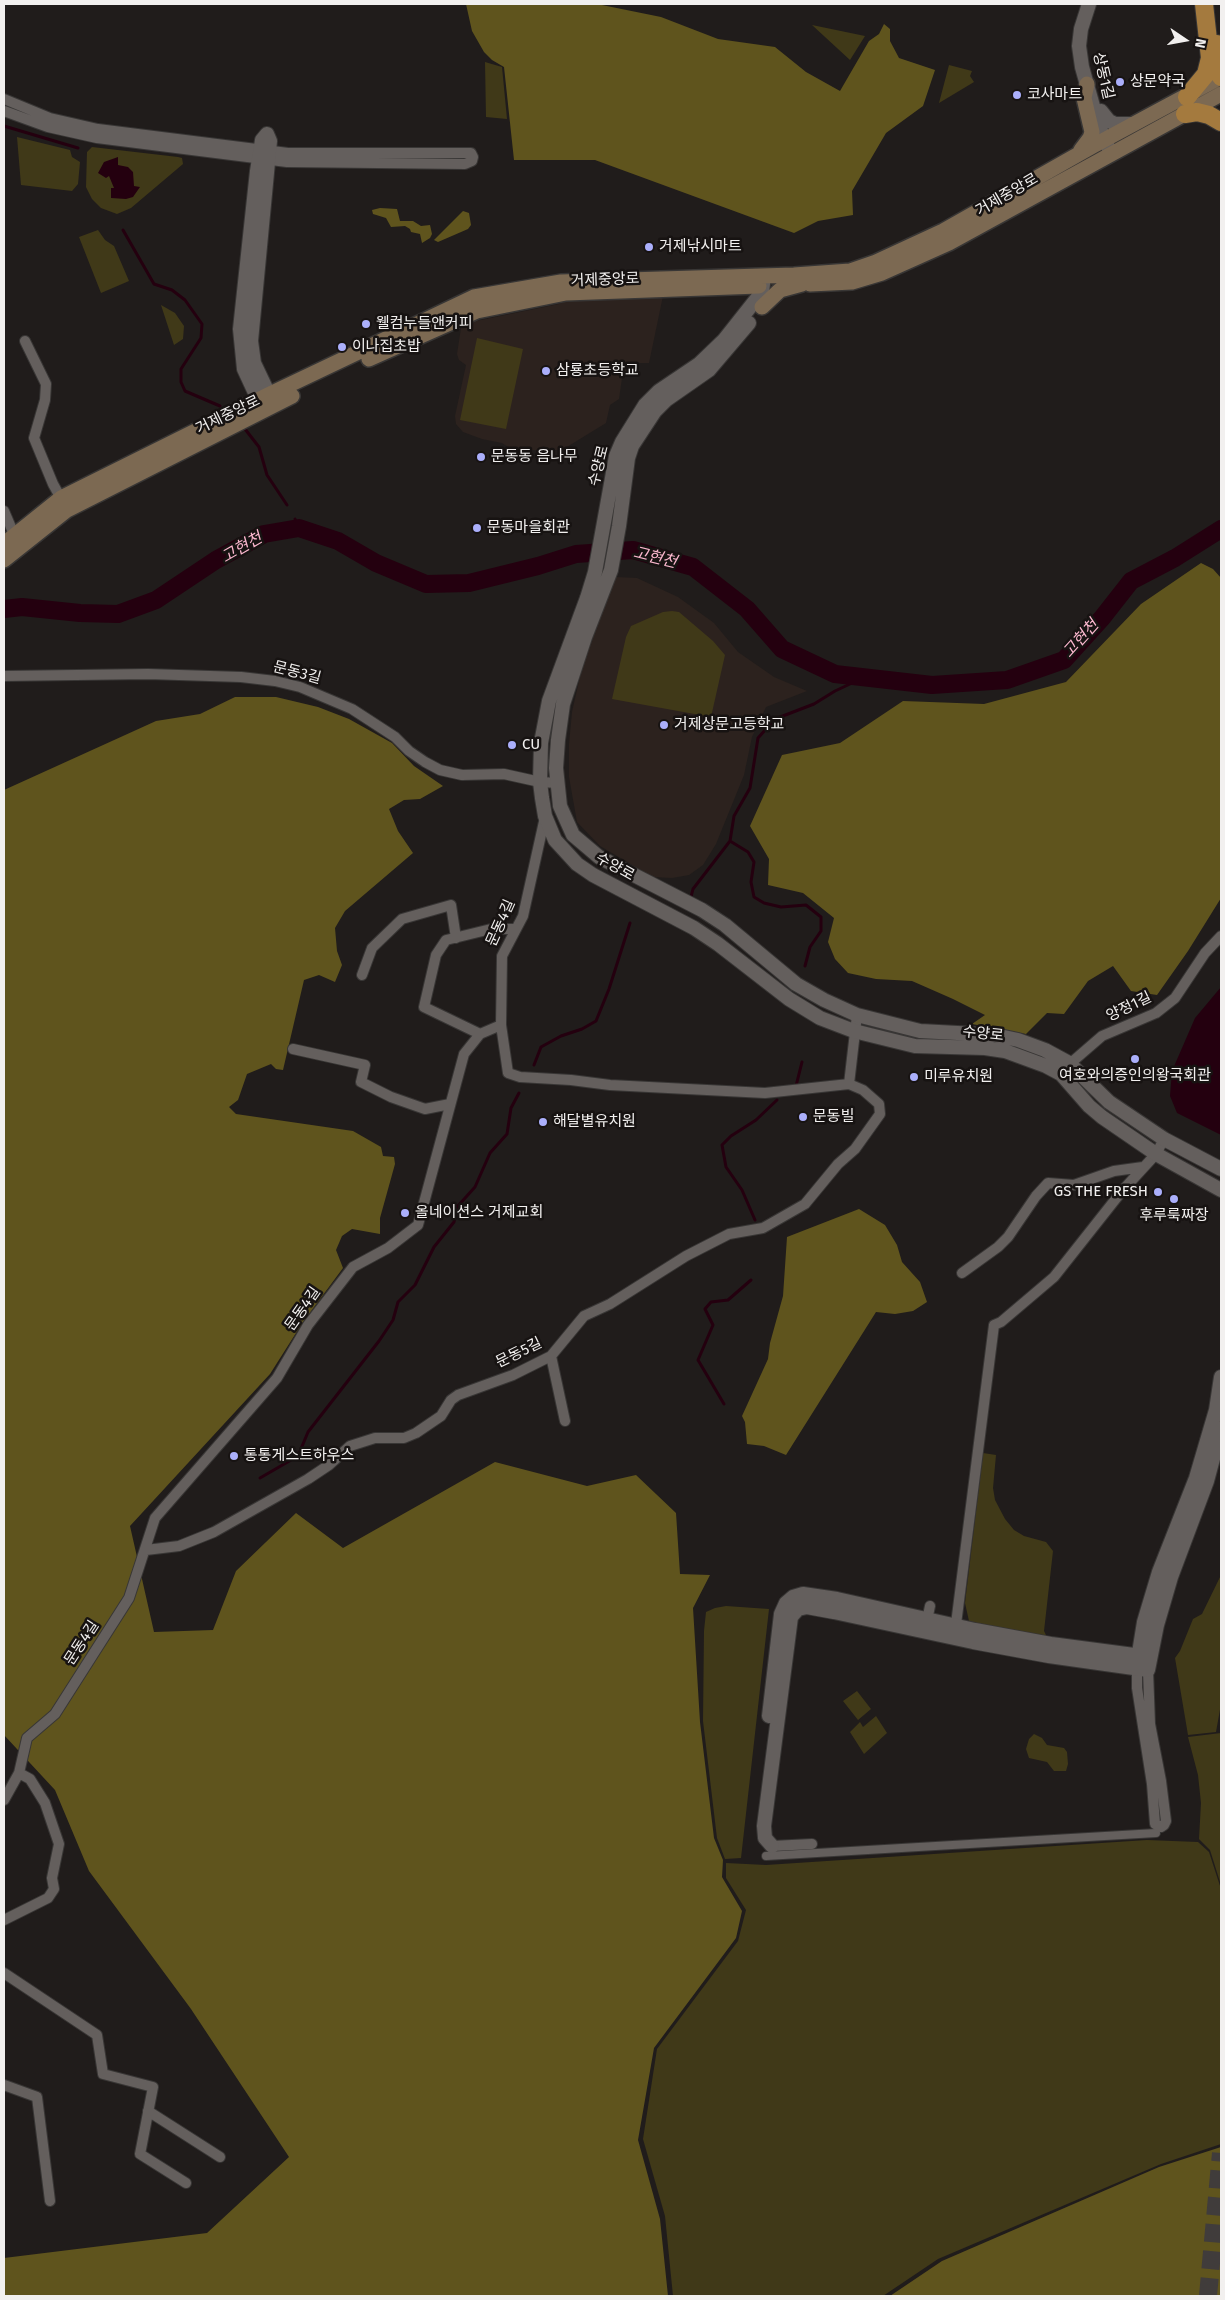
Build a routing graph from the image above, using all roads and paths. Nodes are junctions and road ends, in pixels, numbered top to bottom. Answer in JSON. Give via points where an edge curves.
{"nodes":[{"id":1,"x":1090,"y":4,"type":"edge"},
{"id":2,"x":1095,"y":4,"type":"edge"},
{"id":3,"x":1204,"y":4,"type":"edge"},
{"id":4,"x":1212,"y":4,"type":"edge"},
{"id":5,"x":1221,"y":77,"type":"edge"},
{"id":6,"x":1087,"y":84,"type":"junction"},
{"id":7,"x":1221,"y":94,"type":"edge"},
{"id":8,"x":4,"y":99,"type":"edge"},
{"id":9,"x":1186,"y":105,"type":"junction"},
{"id":10,"x":4,"y":111,"type":"edge"},
{"id":11,"x":1101,"y":111,"type":"junction"},
{"id":12,"x":1221,"y":122,"type":"edge"},
{"id":13,"x":1137,"y":123,"type":"junction"},
{"id":14,"x":1107,"y":138,"type":"junction"},
{"id":15,"x":1114,"y":152,"type":"junction"},
{"id":16,"x":264,"y":154,"type":"junction"},
{"id":17,"x":1078,"y":154,"type":"junction"},
{"id":18,"x":768,"y":280,"type":"junction"},
{"id":19,"x":802,"y":284,"type":"junction"},
{"id":20,"x":740,"y":287,"type":"junction"},
{"id":21,"x":758,"y":305,"type":"junction"},
{"id":22,"x":25,"y":341,"type":"dead end"},
{"id":23,"x":299,"y":381,"type":"junction"},
{"id":24,"x":256,"y":383,"type":"junction"},
{"id":25,"x":266,"y":403,"type":"junction"},
{"id":26,"x":239,"y":410,"type":"junction"},
{"id":27,"x":64,"y":504,"type":"junction"},
{"id":28,"x":4,"y":511,"type":"edge"},
{"id":29,"x":13,"y":542,"type":"edge"},
{"id":30,"x":4,"y":560,"type":"edge"},
{"id":31,"x":4,"y":676,"type":"edge"},
{"id":32,"x":540,"y":782,"type":"junction"},
{"id":33,"x":558,"y":782,"type":"junction"},
{"id":34,"x":545,"y":816,"type":"junction"},
{"id":35,"x":516,"y":929,"type":"junction"},
{"id":36,"x":1221,"y":936,"type":"edge"},
{"id":37,"x":456,"y":938,"type":"junction"},
{"id":38,"x":362,"y":975,"type":"dead end"},
{"id":39,"x":857,"y":1015,"type":"junction"},
{"id":40,"x":501,"y":1025,"type":"junction"},
{"id":41,"x":854,"y":1031,"type":"junction"},
{"id":42,"x":480,"y":1034,"type":"junction"},
{"id":43,"x":293,"y":1049,"type":"dead end"},
{"id":44,"x":1065,"y":1069,"type":"junction"},
{"id":45,"x":849,"y":1084,"type":"junction"},
{"id":46,"x":450,"y":1104,"type":"junction"},
{"id":47,"x":1164,"y":1139,"type":"junction"},
{"id":48,"x":1156,"y":1154,"type":"junction"},
{"id":49,"x":1143,"y":1167,"type":"junction"},
{"id":50,"x":1221,"y":1169,"type":"edge"},
{"id":51,"x":1221,"y":1190,"type":"edge"},
{"id":52,"x":962,"y":1273,"type":"dead end"},
{"id":53,"x":551,"y":1356,"type":"junction"},
{"id":54,"x":1221,"y":1377,"type":"edge"},
{"id":55,"x":565,"y":1421,"type":"dead end"},
{"id":56,"x":1221,"y":1429,"type":"edge"},
{"id":57,"x":146,"y":1550,"type":"junction"},
{"id":58,"x":1142,"y":1631,"type":"junction"},
{"id":59,"x":955,"y":1632,"type":"junction"},
{"id":60,"x":1114,"y":1654,"type":"junction"},
{"id":61,"x":1143,"y":1663,"type":"junction"},
{"id":62,"x":19,"y":1772,"type":"junction"},
{"id":63,"x":4,"y":1800,"type":"edge"},
{"id":64,"x":1156,"y":1834,"type":"dead end"},
{"id":65,"x":812,"y":1844,"type":"dead end"},
{"id":66,"x":769,"y":1851,"type":"junction"},
{"id":67,"x":4,"y":1920,"type":"edge"},
{"id":68,"x":4,"y":1973,"type":"edge"},
{"id":69,"x":4,"y":2085,"type":"edge"},
{"id":70,"x":148,"y":2112,"type":"junction"},
{"id":71,"x":220,"y":2157,"type":"dead end"},
{"id":72,"x":186,"y":2183,"type":"dead end"},
{"id":73,"x":50,"y":2201,"type":"dead end"}],
"edges":[{"from":1,"to":6,"type":"street","name":"상동1길","via":[[1079,46]]},
{"from":2,"to":11,"type":"street","name":"상동1길","via":[[1086,31],[1085,48]]},
{"from":3,"to":9,"type":"highway","via":[[1210,58],[1206,74]]},
{"from":4,"to":5,"type":"highway"},
{"from":5,"to":9,"type":"main road","name":"거제중앙로"},
{"from":6,"to":14,"type":"street","name":"상동1길"},
{"from":6,"to":17,"type":"main road","via":[[1084,98],[1092,132]]},
{"from":7,"to":9,"type":"main road","name":"거제중앙로"},
{"from":8,"to":16,"type":"street","via":[[50,118],[98,129]]},
{"from":9,"to":12,"type":"highway"},
{"from":9,"to":13,"type":"main road","name":"거제중앙로"},
{"from":9,"to":15,"type":"main road","name":"거제중앙로"},
{"from":10,"to":16,"type":"street","via":[[48,127],[97,138]]},
{"from":11,"to":13,"type":"street","via":[[1115,124]]},
{"from":11,"to":14,"type":"street","name":"상동1길"},
{"from":13,"to":14,"type":"main road","name":"거제중앙로"},
{"from":14,"to":15,"type":"street","name":"상동1길"},
{"from":14,"to":17,"type":"main road","name":"거제중앙로"},
{"from":15,"to":19,"type":"main road","name":"거제중앙로","via":[[949,243],[882,273],[852,282]]},
{"from":16,"to":16,"type":"street","via":[[287,162],[464,164],[473,158],[471,153]]},
{"from":16,"to":24,"type":"street","via":[[251,341]]},
{"from":17,"to":18,"type":"main road","name":"거제중앙로","via":[[943,231],[876,262],[850,271]]},
{"from":18,"to":19,"type":"main road","name":"거제중앙로"},
{"from":18,"to":20,"type":"main road","name":"거제중앙로"},
{"from":18,"to":21,"type":"street","name":"수양로"},
{"from":18,"to":23,"type":"main road","name":"거제중앙로","via":[[561,282],[474,298]]},
{"from":19,"to":21,"type":"main road","via":[[780,290]]},
{"from":20,"to":21,"type":"street","via":[[753,294]]},
{"from":20,"to":25,"type":"main road","name":"거제중앙로","via":[[566,293],[477,311]]},
{"from":21,"to":32,"type":"street","name":"수양로","via":[[699,364],[659,391],[645,405],[622,442],[616,456],[587,598],[549,701],[541,743]]},
{"from":21,"to":33,"type":"street","name":"수양로","via":[[712,367],[666,400],[646,423],[628,458],[611,570],[563,704],[558,740]]},
{"from":22,"to":27,"type":"street","via":[[46,384],[34,438]]},
{"from":23,"to":24,"type":"street","via":[[278,387]]},
{"from":23,"to":25,"type":"main road","name":"거제중앙로"},
{"from":24,"to":25,"type":"street"},
{"from":24,"to":26,"type":"street","via":[[249,400]]},
{"from":25,"to":26,"type":"main road","name":"거제중앙로"},
{"from":25,"to":27,"type":"main road","name":"거제중앙로"},
{"from":26,"to":27,"type":"main road","name":"거제중앙로"},
{"from":27,"to":29,"type":"main road","name":"거제중앙로"},
{"from":28,"to":29,"type":"street"},
{"from":29,"to":30,"type":"main road","name":"거제중앙로"},
{"from":31,"to":32,"type":"street","name":"문동3길","via":[[148,674],[275,681],[300,687],[352,709],[440,770],[462,775],[504,774]]},
{"from":32,"to":33,"type":"street","name":"문동3길"},
{"from":32,"to":34,"type":"street","name":"수양로"},
{"from":33,"to":39,"type":"street","name":"수양로","via":[[560,806],[566,821],[573,835],[588,850],[725,925],[796,984]]},
{"from":34,"to":35,"type":"street","name":"문동4길","via":[[523,916]]},
{"from":34,"to":41,"type":"street","name":"수양로","via":[[555,840],[577,864],[694,928],[789,999],[820,1018]]},
{"from":35,"to":37,"type":"street","via":[[491,929]]},
{"from":35,"to":40,"type":"street","name":"문동4길","via":[[502,956]]},
{"from":36,"to":44,"type":"street","name":"양정1길","via":[[1205,953],[1175,998],[1156,1013],[1102,1036]]},
{"from":37,"to":38,"type":"street","via":[[451,905],[402,919],[372,948]]},
{"from":37,"to":42,"type":"street","via":[[446,940],[436,954],[424,1007]]},
{"from":39,"to":41,"type":"street"},
{"from":39,"to":44,"type":"street","name":"수양로","via":[[920,1031],[995,1035],[1018,1040],[1045,1050]]},
{"from":40,"to":42,"type":"street","name":"문동4길"},
{"from":40,"to":45,"type":"street","via":[[508,1073],[520,1076],[610,1086],[765,1093]]},
{"from":41,"to":44,"type":"street","name":"수양로","via":[[915,1046],[1005,1051]]},
{"from":41,"to":45,"type":"street"},
{"from":42,"to":46,"type":"street","name":"문동4길","via":[[464,1054]]},
{"from":43,"to":46,"type":"street","via":[[365,1065],[361,1082],[424,1109]]},
{"from":44,"to":47,"type":"street"},
{"from":44,"to":48,"type":"street","name":"수양로","via":[[1102,1117]]},
{"from":45,"to":53,"type":"street","name":"문동5길","via":[[863,1090],[879,1104],[880,1114],[855,1149],[805,1204],[764,1228],[729,1234],[584,1316]]},
{"from":46,"to":57,"type":"street","name":"문동4길","via":[[418,1225],[388,1248],[353,1267],[308,1325],[277,1378],[155,1518]]},
{"from":47,"to":48,"type":"street"},
{"from":47,"to":50,"type":"street"},
{"from":48,"to":49,"type":"street"},
{"from":48,"to":51,"type":"street","name":"수양로"},
{"from":49,"to":52,"type":"street","via":[[1114,1171],[1074,1185],[1048,1183],[1003,1242]]},
{"from":49,"to":59,"type":"street","via":[[1054,1277],[994,1325]]},
{"from":53,"to":55,"type":"street"},
{"from":53,"to":57,"type":"street","name":"문동5길","via":[[513,1375],[458,1395],[441,1416],[416,1433],[404,1438],[376,1438],[350,1446],[308,1479],[214,1532],[179,1546]]},
{"from":54,"to":58,"type":"street","via":[[1216,1410],[1196,1478],[1159,1572]]},
{"from":56,"to":61,"type":"street","via":[[1207,1481]]},
{"from":57,"to":62,"type":"street","name":"문동4길","via":[[129,1598],[55,1714],[27,1738]]},
{"from":58,"to":60,"type":"street","via":[[1134,1645]]},
{"from":58,"to":61,"type":"street"},
{"from":59,"to":60,"type":"street"},
{"from":59,"to":61,"type":"street","via":[[1049,1656]]},
{"from":59,"to":66,"type":"street","via":[[927,1619],[815,1595],[803,1594],[786,1603],[781,1614],[755,1826],[757,1839]]},
{"from":60,"to":61,"type":"street"},
{"from":61,"to":61,"type":"street","via":[[1137,1688],[1155,1824],[1161,1827],[1166,1821],[1162,1781],[1150,1724]]},
{"from":62,"to":63,"type":"street","name":"문동4길"},
{"from":62,"to":67,"type":"street","via":[[30,1779],[45,1803],[58,1844],[52,1878],[54,1889],[48,1898]]},
{"from":64,"to":66,"type":"street"},
{"from":65,"to":66,"type":"street"},
{"from":68,"to":70,"type":"street","via":[[97,2034],[103,2074],[153,2087]]},
{"from":69,"to":73,"type":"street","via":[[37,2097]]},
{"from":70,"to":71,"type":"street"},
{"from":70,"to":72,"type":"street","via":[[140,2154]]}]}
